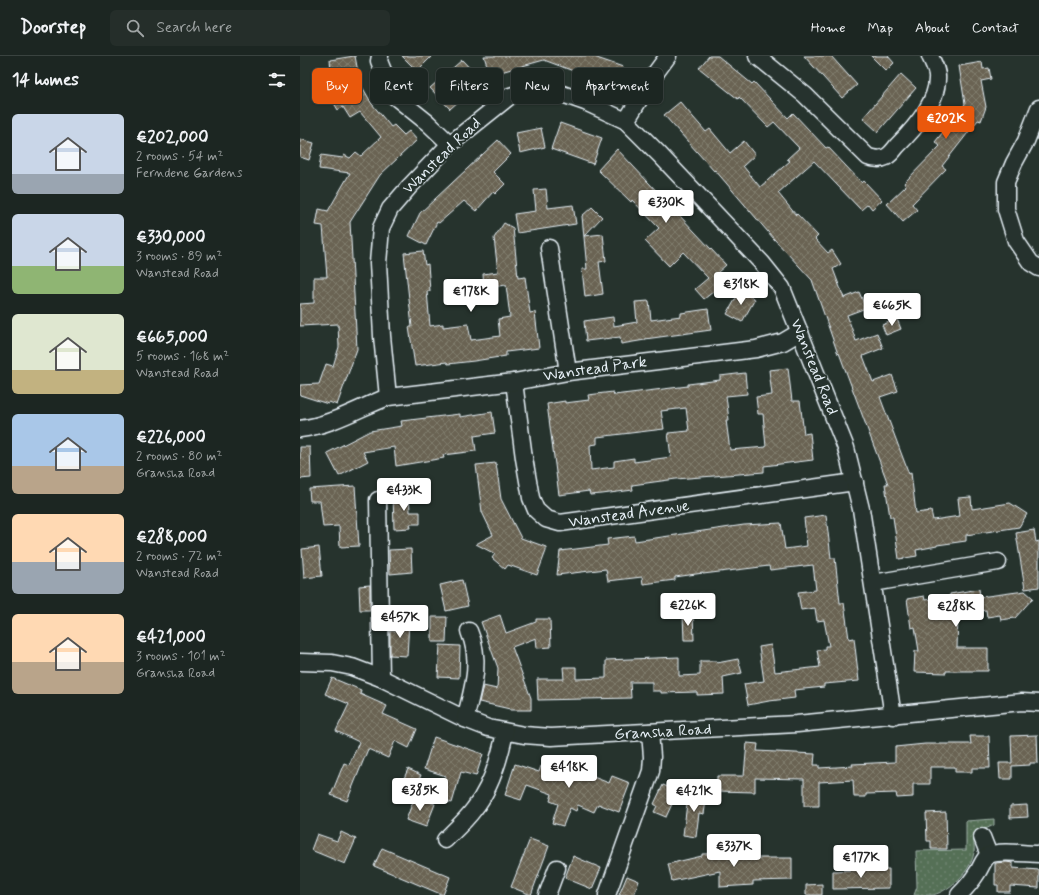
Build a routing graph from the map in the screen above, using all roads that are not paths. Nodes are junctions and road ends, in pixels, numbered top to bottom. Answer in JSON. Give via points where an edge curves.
{"nodes":[{"id":1,"x":380,"y":56,"type":"edge"},
{"id":2,"x":668,"y":56,"type":"edge"},
{"id":3,"x":757,"y":56,"type":"edge"},
{"id":4,"x":930,"y":56,"type":"edge"},
{"id":5,"x":1039,"y":108,"type":"edge"},
{"id":6,"x":626,"y":121,"type":"junction"},
{"id":7,"x":450,"y":144,"type":"junction"},
{"id":8,"x":549,"y":248,"type":"dead end"},
{"id":9,"x":1039,"y":268,"type":"edge"},
{"id":10,"x":800,"y":332,"type":"junction"},
{"id":11,"x":568,"y":372,"type":"junction"},
{"id":12,"x":514,"y":382,"type":"junction"},
{"id":13,"x":388,"y":397,"type":"junction"},
{"id":14,"x":300,"y":429,"type":"edge"},
{"id":15,"x":855,"y":482,"type":"junction"},
{"id":16,"x":378,"y":500,"type":"dead end"},
{"id":17,"x":998,"y":562,"type":"dead end"},
{"id":18,"x":873,"y":583,"type":"junction"},
{"id":19,"x":469,"y":631,"type":"dead end"},
{"id":20,"x":300,"y":662,"type":"edge"},
{"id":21,"x":381,"y":678,"type":"junction"},
{"id":22,"x":1039,"y":703,"type":"edge"},
{"id":23,"x":893,"y":716,"type":"junction"},
{"id":24,"x":464,"y":719,"type":"junction"},
{"id":25,"x":505,"y":732,"type":"junction"},
{"id":26,"x":650,"y":732,"type":"junction"},
{"id":27,"x":982,"y":837,"type":"dead end"},
{"id":28,"x":445,"y":840,"type":"dead end"},
{"id":29,"x":1039,"y":854,"type":"edge"},
{"id":30,"x":989,"y":855,"type":"junction"},
{"id":31,"x":557,"y":868,"type":"dead end"},
{"id":32,"x":547,"y":895,"type":"edge"},
{"id":33,"x":607,"y":895,"type":"edge"},
{"id":34,"x":959,"y":895,"type":"edge"}],
"edges":[{"from":1,"to":7,"type":"street","via":[[379,61],[393,95]]},
{"from":2,"to":6,"type":"street"},
{"from":3,"to":4,"type":"street","via":[[805,95],[868,157],[878,160],[887,157],[926,111],[938,78]]},
{"from":5,"to":9,"type":"street","via":[[1006,182],[1006,209],[1016,241],[1032,263]]},
{"from":6,"to":7,"type":"street","name":"Wanstead Road","via":[[551,90],[532,89],[510,96]]},
{"from":6,"to":10,"type":"street","name":"Wanstead Road","via":[[774,276],[782,288]]},
{"from":7,"to":13,"type":"street","name":"Wanstead Road","via":[[390,208],[381,228],[378,263]]},
{"from":8,"to":11,"type":"street"},
{"from":10,"to":11,"type":"street","name":"Wanstead Park","via":[[783,342],[756,349]]},
{"from":10,"to":15,"type":"street","name":"Wanstead Road","via":[[846,448]]},
{"from":11,"to":12,"type":"street","name":"Wanstead Park"},
{"from":12,"to":13,"type":"street","name":"Wanstead Park"},
{"from":12,"to":15,"type":"street","name":"Wanstead Avenue","via":[[531,498],[536,510],[546,519],[560,523]]},
{"from":13,"to":14,"type":"street","via":[[346,416],[315,427]]},
{"from":15,"to":18,"type":"street","name":"Wanstead Road"},
{"from":16,"to":21,"type":"street"},
{"from":17,"to":18,"type":"street"},
{"from":18,"to":23,"type":"street","name":"Wanstead Road"},
{"from":19,"to":24,"type":"street","via":[[474,642],[476,660],[474,685]]},
{"from":20,"to":21,"type":"street","name":"Gransha Road","via":[[332,663],[352,667]]},
{"from":21,"to":24,"type":"street","name":"Gransha Road"},
{"from":22,"to":23,"type":"street","name":"Gransha Road","via":[[1022,702]]},
{"from":23,"to":26,"type":"street","name":"Gransha Road","via":[[747,728]]},
{"from":24,"to":25,"type":"street","name":"Gransha Road"},
{"from":25,"to":26,"type":"street","name":"Gransha Road","via":[[551,737]]},
{"from":25,"to":28,"type":"street","via":[[486,790],[475,808]]},
{"from":26,"to":33,"type":"street","via":[[651,772]]},
{"from":27,"to":30,"type":"street"},
{"from":29,"to":30,"type":"street"},
{"from":30,"to":34,"type":"street"},
{"from":31,"to":32,"type":"street"}]}
